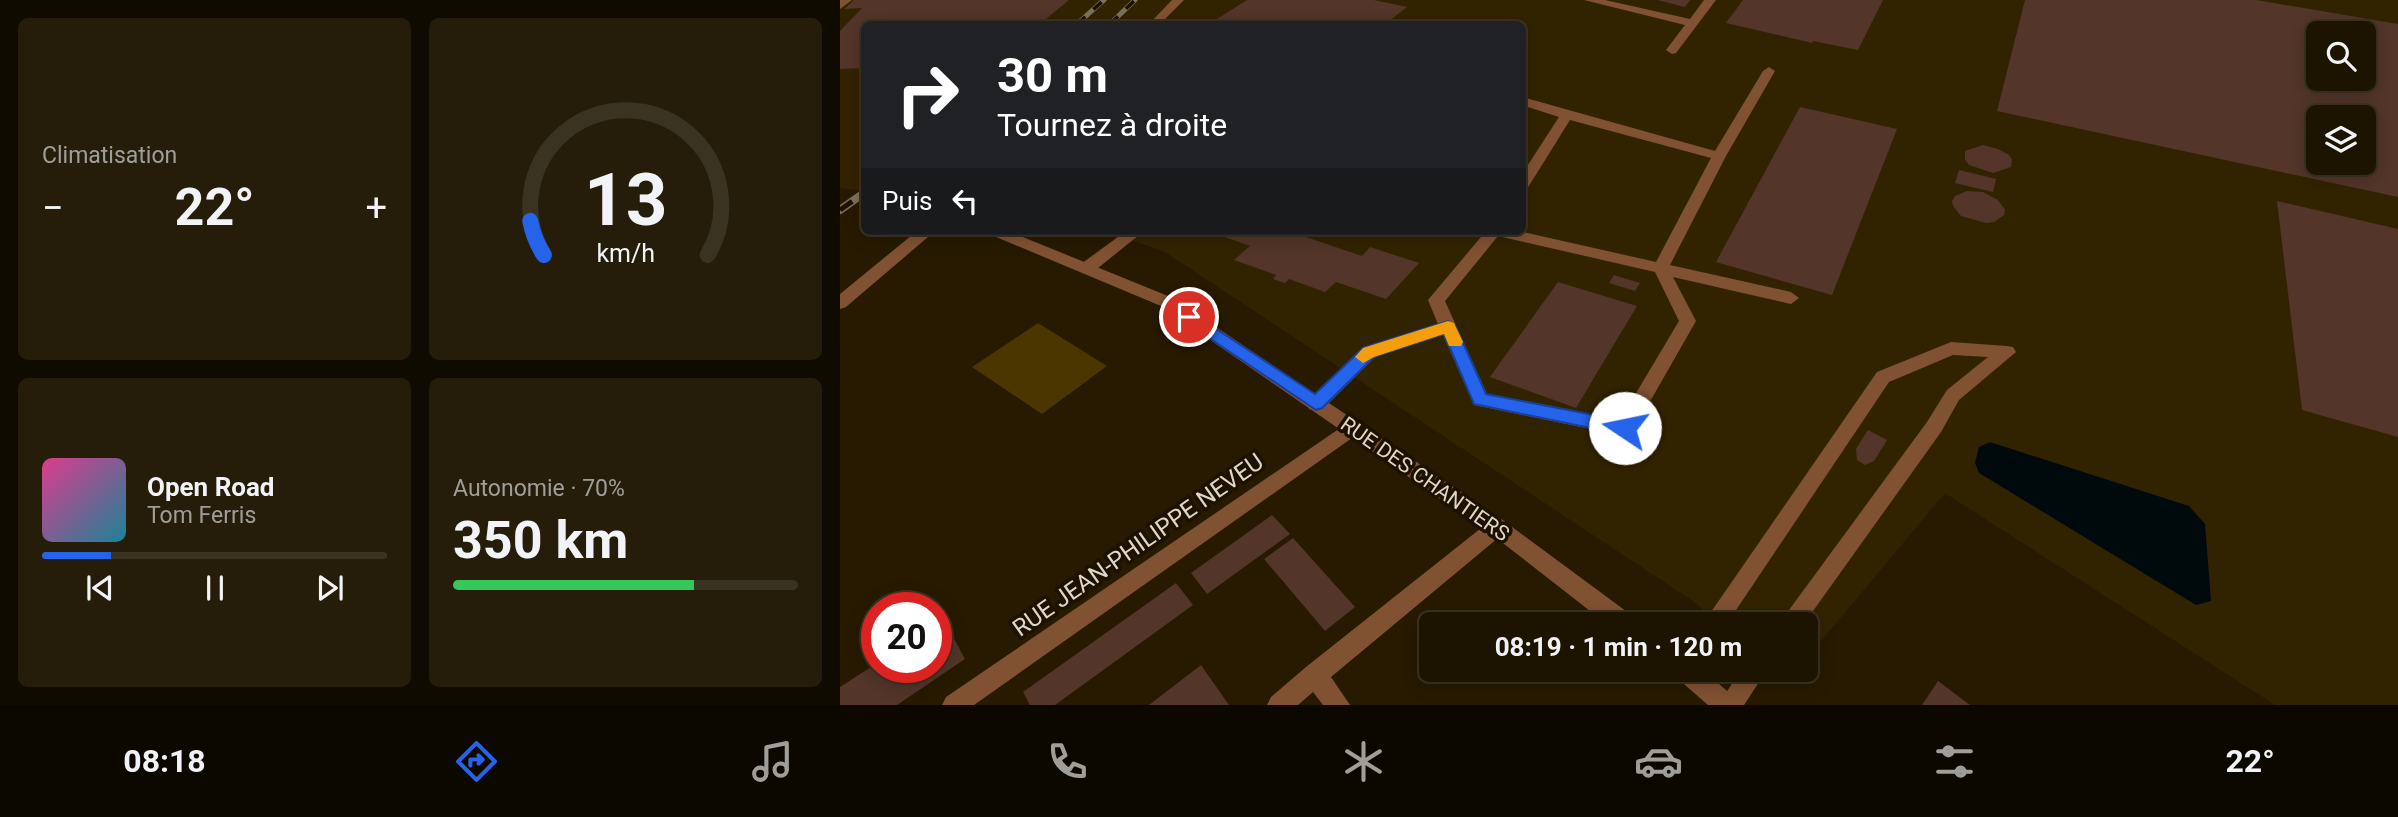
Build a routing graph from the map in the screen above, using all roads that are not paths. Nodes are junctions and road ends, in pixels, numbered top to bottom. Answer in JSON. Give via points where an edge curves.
{"nodes":[{"id":1,"x":846,"y":0,"type":"edge"},
{"id":2,"x":1178,"y":0,"type":"edge"},
{"id":3,"x":1590,"y":0,"type":"edge"},
{"id":4,"x":1710,"y":0,"type":"edge"},
{"id":5,"x":840,"y":6,"type":"edge"},
{"id":6,"x":1157,"y":21,"type":"edge"},
{"id":7,"x":1692,"y":23,"type":"junction"},
{"id":8,"x":1672,"y":50,"type":"dead end"},
{"id":9,"x":1769,"y":71,"type":"dead end"},
{"id":10,"x":1526,"y":103,"type":"edge"},
{"id":11,"x":1567,"y":116,"type":"junction"},
{"id":12,"x":1719,"y":156,"type":"junction"},
{"id":13,"x":1526,"y":180,"type":"edge"},
{"id":14,"x":922,"y":235,"type":"edge"},
{"id":15,"x":1004,"y":235,"type":"edge"},
{"id":16,"x":1131,"y":235,"type":"edge"},
{"id":17,"x":1493,"y":235,"type":"edge"},
{"id":18,"x":1514,"y":235,"type":"edge"},
{"id":19,"x":1087,"y":268,"type":"junction"},
{"id":20,"x":1661,"y":268,"type":"junction"},
{"id":21,"x":1791,"y":298,"type":"dead end"},
{"id":22,"x":840,"y":303,"type":"edge"},
{"id":23,"x":1448,"y":327,"type":"junction"},
{"id":24,"x":1316,"y":404,"type":"junction"},
{"id":25,"x":1352,"y":428,"type":"junction"},
{"id":26,"x":1497,"y":527,"type":"junction"},
{"id":27,"x":1609,"y":612,"type":"edge"},
{"id":28,"x":1722,"y":612,"type":"edge"},
{"id":29,"x":1798,"y":612,"type":"edge"},
{"id":30,"x":1314,"y":675,"type":"junction"},
{"id":31,"x":1700,"y":682,"type":"edge"},
{"id":32,"x":1746,"y":682,"type":"edge"},
{"id":33,"x":954,"y":705,"type":"edge"},
{"id":34,"x":1279,"y":705,"type":"edge"},
{"id":35,"x":1338,"y":705,"type":"edge"},
{"id":36,"x":1728,"y":705,"type":"edge"}],
"edges":[{"from":1,"to":5,"type":"street"},
{"from":2,"to":6,"type":"street"},
{"from":3,"to":7,"type":"street"},
{"from":4,"to":7,"type":"street"},
{"from":7,"to":8,"type":"street"},
{"from":9,"to":12,"type":"street"},
{"from":10,"to":11,"type":"street"},
{"from":11,"to":12,"type":"street"},
{"from":11,"to":13,"type":"street"},
{"from":12,"to":20,"type":"street"},
{"from":14,"to":22,"type":"street"},
{"from":15,"to":19,"type":"street","name":"RUE DES CHANTIERS"},
{"from":16,"to":19,"type":"street"},
{"from":17,"to":23,"type":"street","via":[[1436,300]]},
{"from":18,"to":20,"type":"street"},
{"from":19,"to":24,"type":"street","name":"RUE DES CHANTIERS","via":[[1167,302]]},
{"from":20,"to":21,"type":"street"},
{"from":20,"to":23,"type":"street","via":[[1688,321],[1625,428],[1480,400]]},
{"from":23,"to":24,"type":"street","via":[[1369,352]]},
{"from":24,"to":25,"type":"street","name":"RUE DES CHANTIERS"},
{"from":25,"to":26,"type":"street","name":"RUE DES CHANTIERS"},
{"from":25,"to":33,"type":"street","name":"RUE JEAN-PHILIPPE NEVEU"},
{"from":26,"to":27,"type":"street","name":"RUE DES CHANTIERS"},
{"from":26,"to":30,"type":"street"},
{"from":28,"to":29,"type":"street","via":[[1883,377],[1951,348],[2007,352],[1953,396]]},
{"from":30,"to":34,"type":"street"},
{"from":30,"to":35,"type":"street"},
{"from":31,"to":36,"type":"street"},
{"from":32,"to":36,"type":"street"}]}
